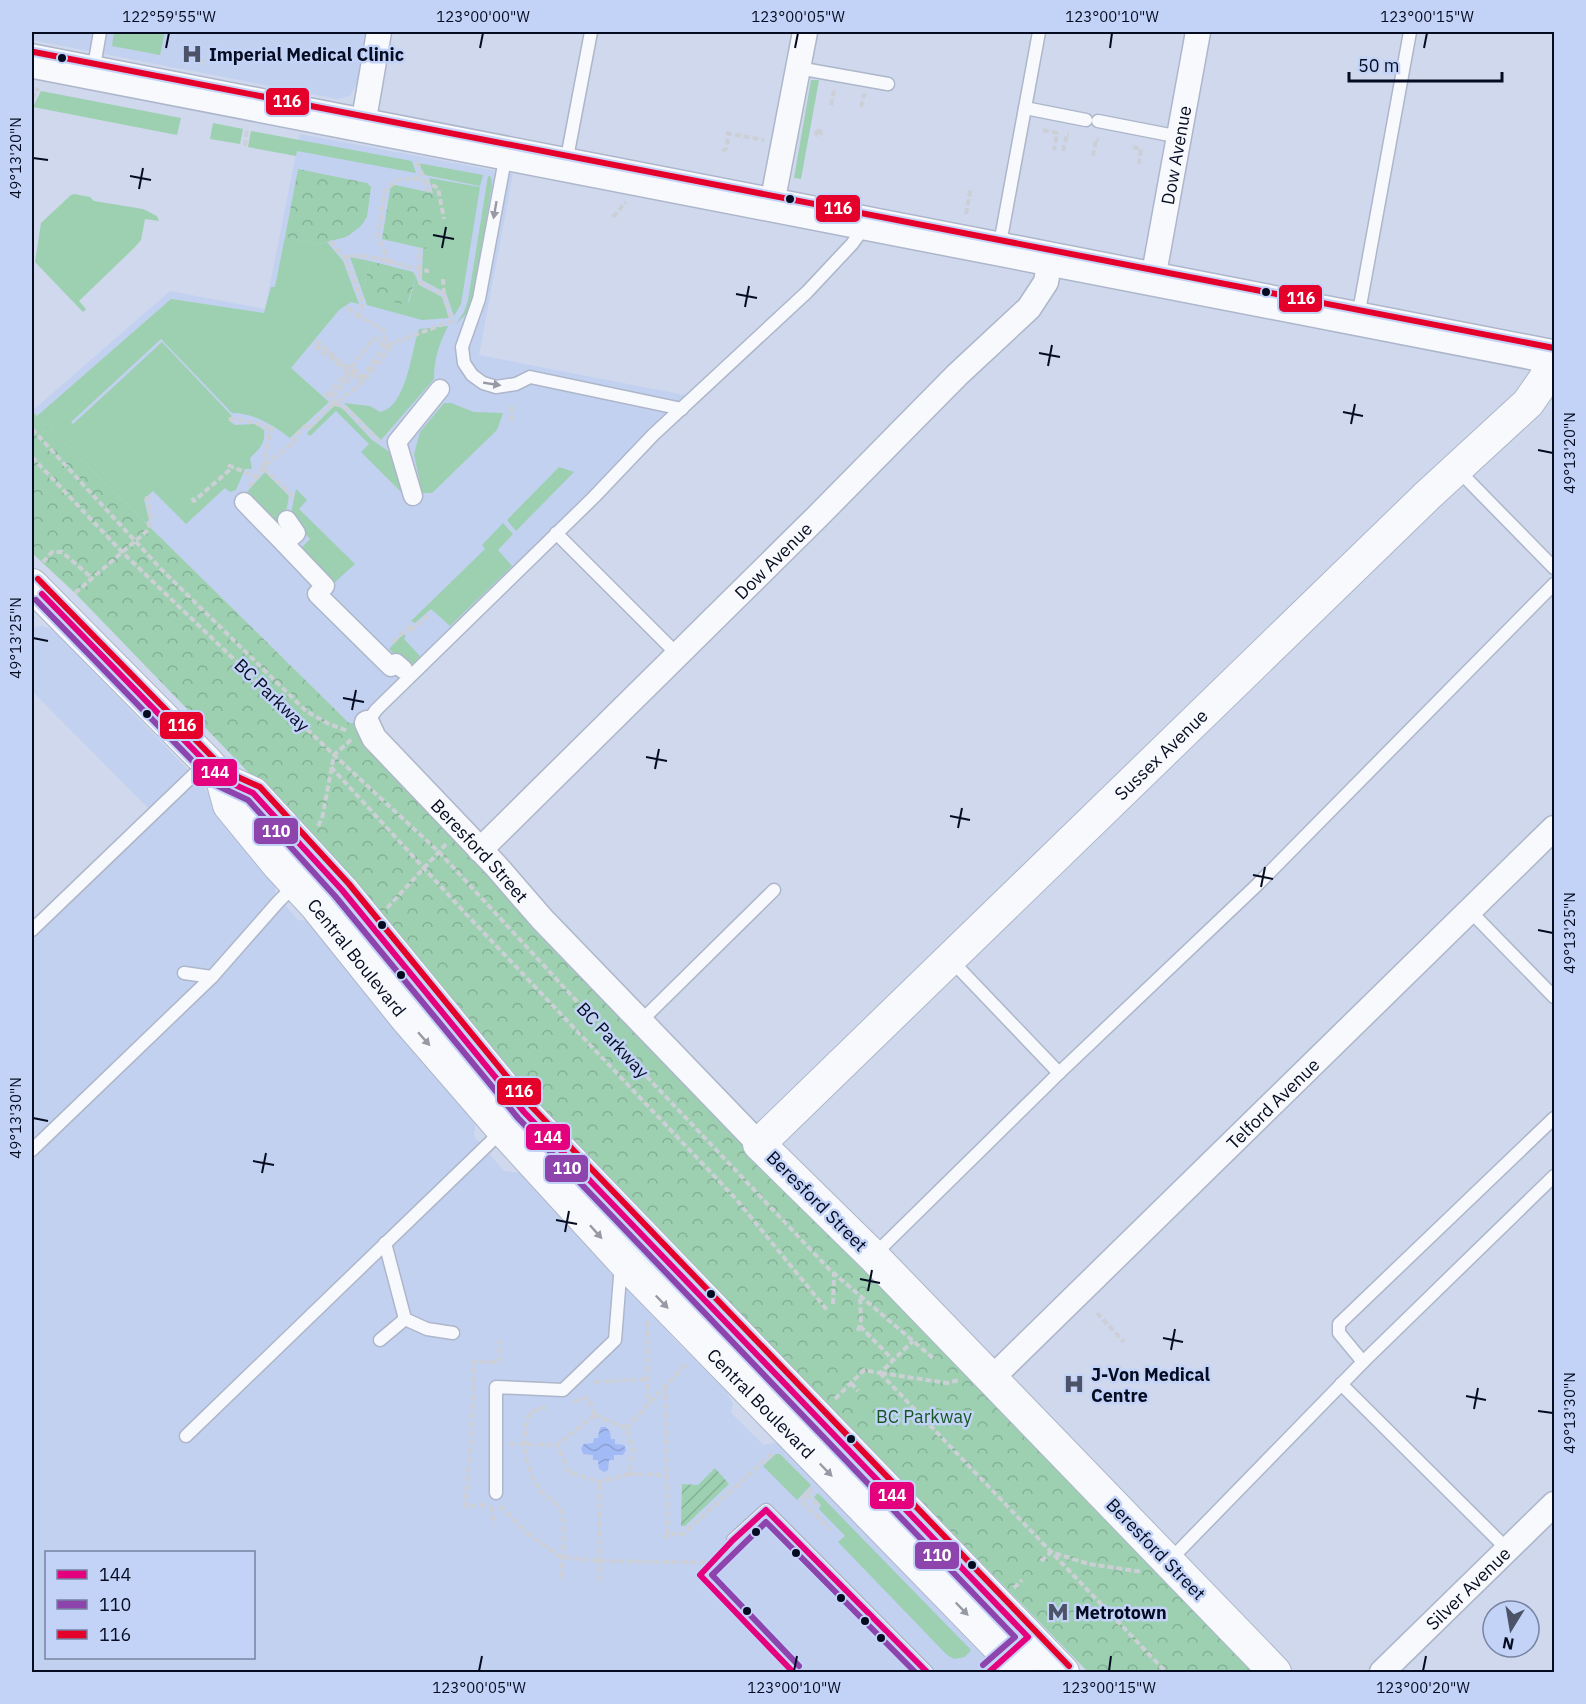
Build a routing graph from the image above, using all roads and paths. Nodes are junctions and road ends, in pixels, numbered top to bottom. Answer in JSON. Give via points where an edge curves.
{"nodes":[{"id":1,"x":100,"y":32,"type":"edge"},
{"id":2,"x":127,"y":32,"type":"edge"},
{"id":3,"x":133,"y":32,"type":"edge"},
{"id":4,"x":379,"y":32,"type":"edge"},
{"id":5,"x":591,"y":32,"type":"edge"},
{"id":6,"x":805,"y":32,"type":"edge"},
{"id":7,"x":1039,"y":32,"type":"edge"},
{"id":8,"x":1198,"y":32,"type":"edge"},
{"id":9,"x":1410,"y":32,"type":"edge"},
{"id":10,"x":201,"y":58,"type":"dead end"},
{"id":11,"x":200,"y":65,"type":"dead end"},
{"id":12,"x":798,"y":68,"type":"junction"},
{"id":13,"x":93,"y":73,"type":"junction"},
{"id":14,"x":35,"y":74,"type":"edge"},
{"id":15,"x":888,"y":84,"type":"dead end"},
{"id":16,"x":834,"y":90,"type":"dead end"},
{"id":17,"x":864,"y":95,"type":"dead end"},
{"id":18,"x":32,"y":99,"type":"edge"},
{"id":19,"x":831,"y":105,"type":"dead end"},
{"id":20,"x":861,"y":107,"type":"dead end"},
{"id":21,"x":1025,"y":108,"type":"junction"},
{"id":22,"x":363,"y":125,"type":"junction"},
{"id":23,"x":247,"y":127,"type":"dead end"},
{"id":24,"x":1042,"y":130,"type":"dead end"},
{"id":25,"x":1066,"y":134,"type":"dead end"},
{"id":26,"x":1179,"y":137,"type":"junction"},
{"id":27,"x":1096,"y":139,"type":"dead end"},
{"id":28,"x":764,"y":140,"type":"dead end"},
{"id":29,"x":245,"y":146,"type":"dead end"},
{"id":30,"x":1133,"y":147,"type":"dead end"},
{"id":31,"x":1054,"y":150,"type":"dead end"},
{"id":32,"x":722,"y":151,"type":"dead end"},
{"id":33,"x":1063,"y":151,"type":"dead end"},
{"id":34,"x":506,"y":153,"type":"junction"},
{"id":35,"x":1093,"y":156,"type":"dead end"},
{"id":36,"x":415,"y":158,"type":"dead end"},
{"id":37,"x":1139,"y":164,"type":"dead end"},
{"id":38,"x":565,"y":165,"type":"junction"},
{"id":39,"x":424,"y":180,"type":"junction"},
{"id":40,"x":971,"y":187,"type":"dead end"},
{"id":41,"x":429,"y":192,"type":"dead end"},
{"id":42,"x":628,"y":200,"type":"dead end"},
{"id":43,"x":772,"y":204,"type":"junction"},
{"id":44,"x":966,"y":214,"type":"dead end"},
{"id":45,"x":614,"y":218,"type":"dead end"},
{"id":46,"x":444,"y":219,"type":"dead end"},
{"id":47,"x":867,"y":223,"type":"junction"},
{"id":48,"x":330,"y":241,"type":"dead end"},
{"id":49,"x":420,"y":248,"type":"dead end"},
{"id":50,"x":999,"y":249,"type":"junction"},
{"id":51,"x":345,"y":258,"type":"junction"},
{"id":52,"x":1050,"y":259,"type":"junction"},
{"id":53,"x":389,"y":263,"type":"junction"},
{"id":54,"x":420,"y":271,"type":"junction"},
{"id":55,"x":429,"y":271,"type":"dead end"},
{"id":56,"x":414,"y":274,"type":"dead end"},
{"id":57,"x":443,"y":279,"type":"dead end"},
{"id":58,"x":1153,"y":279,"type":"junction"},
{"id":59,"x":444,"y":296,"type":"junction"},
{"id":60,"x":347,"y":309,"type":"dead end"},
{"id":61,"x":357,"y":315,"type":"junction"},
{"id":62,"x":1358,"y":319,"type":"junction"},
{"id":63,"x":319,"y":345,"type":"dead end"},
{"id":64,"x":387,"y":345,"type":"junction"},
{"id":65,"x":1554,"y":358,"type":"edge"},
{"id":66,"x":363,"y":381,"type":"junction"},
{"id":67,"x":440,"y":389,"type":"dead end"},
{"id":68,"x":334,"y":402,"type":"junction"},
{"id":69,"x":512,"y":406,"type":"dead end"},
{"id":70,"x":682,"y":409,"type":"junction"},
{"id":71,"x":229,"y":419,"type":"dead end"},
{"id":72,"x":511,"y":421,"type":"dead end"},
{"id":73,"x":272,"y":424,"type":"dead end"},
{"id":74,"x":32,"y":429,"type":"edge"},
{"id":75,"x":269,"y":436,"type":"junction"},
{"id":76,"x":397,"y":442,"type":"junction"},
{"id":77,"x":294,"y":446,"type":"dead end"},
{"id":78,"x":288,"y":448,"type":"junction"},
{"id":79,"x":32,"y":457,"type":"edge"},
{"id":80,"x":228,"y":465,"type":"dead end"},
{"id":81,"x":233,"y":467,"type":"junction"},
{"id":82,"x":263,"y":468,"type":"junction"},
{"id":83,"x":1456,"y":468,"type":"junction"},
{"id":84,"x":256,"y":477,"type":"dead end"},
{"id":85,"x":147,"y":496,"type":"dead end"},
{"id":86,"x":413,"y":496,"type":"dead end"},
{"id":87,"x":192,"y":498,"type":"dead end"},
{"id":88,"x":244,"y":502,"type":"dead end"},
{"id":89,"x":287,"y":520,"type":"joint"},
{"id":90,"x":555,"y":533,"type":"junction"},
{"id":91,"x":134,"y":542,"type":"junction"},
{"id":92,"x":284,"y":543,"type":"junction"},
{"id":93,"x":122,"y":552,"type":"junction"},
{"id":94,"x":1554,"y":568,"type":"edge"},
{"id":95,"x":92,"y":578,"type":"junction"},
{"id":96,"x":1554,"y":584,"type":"edge"},
{"id":97,"x":37,"y":587,"type":"edge"},
{"id":98,"x":79,"y":589,"type":"dead end"},
{"id":99,"x":430,"y":614,"type":"dead end"},
{"id":100,"x":383,"y":653,"type":"junction"},
{"id":101,"x":677,"y":654,"type":"junction"},
{"id":102,"x":403,"y":669,"type":"dead end"},
{"id":103,"x":367,"y":723,"type":"joint"},
{"id":104,"x":334,"y":755,"type":"junction"},
{"id":105,"x":331,"y":767,"type":"junction"},
{"id":106,"x":215,"y":770,"type":"junction"},
{"id":107,"x":1554,"y":828,"type":"edge"},
{"id":108,"x":448,"y":843,"type":"dead end"},
{"id":109,"x":480,"y":850,"type":"junction"},
{"id":110,"x":439,"y":852,"type":"junction"},
{"id":111,"x":309,"y":861,"type":"junction"},
{"id":112,"x":424,"y":868,"type":"junction"},
{"id":113,"x":774,"y":890,"type":"dead end"},
{"id":114,"x":1470,"y":911,"type":"junction"},
{"id":115,"x":382,"y":914,"type":"dead end"},
{"id":116,"x":32,"y":930,"type":"edge"},
{"id":117,"x":950,"y":959,"type":"junction"},
{"id":118,"x":184,"y":973,"type":"dead end"},
{"id":119,"x":212,"y":977,"type":"junction"},
{"id":120,"x":1554,"y":997,"type":"edge"},
{"id":121,"x":641,"y":1021,"type":"junction"},
{"id":122,"x":1059,"y":1073,"type":"junction"},
{"id":123,"x":1554,"y":1118,"type":"edge"},
{"id":124,"x":514,"y":1121,"type":"junction"},
{"id":125,"x":759,"y":1144,"type":"junction"},
{"id":126,"x":32,"y":1150,"type":"edge"},
{"id":127,"x":1554,"y":1176,"type":"edge"},
{"id":128,"x":385,"y":1243,"type":"junction"},
{"id":129,"x":873,"y":1256,"type":"junction"},
{"id":130,"x":622,"y":1260,"type":"junction"},
{"id":131,"x":834,"y":1273,"type":"junction"},
{"id":132,"x":860,"y":1296,"type":"junction"},
{"id":133,"x":833,"y":1304,"type":"dead end"},
{"id":134,"x":827,"y":1310,"type":"dead end"},
{"id":135,"x":1097,"y":1313,"type":"dead end"},
{"id":136,"x":647,"y":1316,"type":"dead end"},
{"id":137,"x":405,"y":1318,"type":"junction"},
{"id":138,"x":453,"y":1333,"type":"dead end"},
{"id":139,"x":380,"y":1340,"type":"dead end"},
{"id":140,"x":913,"y":1341,"type":"junction"},
{"id":141,"x":1124,"y":1342,"type":"dead end"},
{"id":142,"x":894,"y":1360,"type":"junction"},
{"id":143,"x":1363,"y":1362,"type":"junction"},
{"id":144,"x":687,"y":1363,"type":"dead end"},
{"id":145,"x":940,"y":1364,"type":"dead end"},
{"id":146,"x":880,"y":1373,"type":"junction"},
{"id":147,"x":955,"y":1376,"type":"dead end"},
{"id":148,"x":647,"y":1379,"type":"junction"},
{"id":149,"x":960,"y":1379,"type":"junction"},
{"id":150,"x":979,"y":1381,"type":"junction"},
{"id":151,"x":572,"y":1383,"type":"junction"},
{"id":152,"x":850,"y":1383,"type":"junction"},
{"id":153,"x":1341,"y":1384,"type":"junction"},
{"id":154,"x":666,"y":1385,"type":"junction"},
{"id":155,"x":858,"y":1391,"type":"dead end"},
{"id":156,"x":833,"y":1401,"type":"dead end"},
{"id":157,"x":648,"y":1404,"type":"junction"},
{"id":158,"x":565,"y":1405,"type":"dead end"},
{"id":159,"x":551,"y":1406,"type":"dead end"},
{"id":160,"x":595,"y":1415,"type":"junction"},
{"id":161,"x":626,"y":1428,"type":"junction"},
{"id":162,"x":186,"y":1436,"type":"dead end"},
{"id":163,"x":525,"y":1444,"type":"junction"},
{"id":164,"x":557,"y":1445,"type":"junction"},
{"id":165,"x":781,"y":1445,"type":"dead end"},
{"id":166,"x":629,"y":1474,"type":"junction"},
{"id":167,"x":668,"y":1475,"type":"junction"},
{"id":168,"x":599,"y":1482,"type":"junction"},
{"id":169,"x":817,"y":1484,"type":"dead end"},
{"id":170,"x":496,"y":1492,"type":"dead end"},
{"id":171,"x":807,"y":1494,"type":"junction"},
{"id":172,"x":1554,"y":1504,"type":"edge"},
{"id":173,"x":492,"y":1505,"type":"dead end"},
{"id":174,"x":818,"y":1505,"type":"dead end"},
{"id":175,"x":493,"y":1524,"type":"dead end"},
{"id":176,"x":830,"y":1530,"type":"dead end"},
{"id":177,"x":527,"y":1533,"type":"dead end"},
{"id":178,"x":733,"y":1540,"type":"dead end"},
{"id":179,"x":1508,"y":1550,"type":"junction"},
{"id":180,"x":1051,"y":1552,"type":"junction"},
{"id":181,"x":561,"y":1557,"type":"junction"},
{"id":182,"x":598,"y":1560,"type":"junction"},
{"id":183,"x":1041,"y":1561,"type":"dead end"},
{"id":184,"x":734,"y":1563,"type":"dead end"},
{"id":185,"x":1151,"y":1566,"type":"junction"},
{"id":186,"x":1022,"y":1580,"type":"dead end"},
{"id":187,"x":561,"y":1581,"type":"dead end"},
{"id":188,"x":599,"y":1581,"type":"dead end"},
{"id":189,"x":1013,"y":1588,"type":"dead end"},
{"id":190,"x":1012,"y":1660,"type":"edge"},
{"id":191,"x":927,"y":1672,"type":"edge"},
{"id":192,"x":1063,"y":1672,"type":"edge"},
{"id":193,"x":1166,"y":1672,"type":"edge"},
{"id":194,"x":1275,"y":1672,"type":"edge"},
{"id":195,"x":1382,"y":1672,"type":"edge"}],
"edges":[{"from":1,"to":13,"type":"lane"},
{"from":2,"to":3,"type":"path"},
{"from":4,"to":22,"type":"street"},
{"from":5,"to":38,"type":"lane"},
{"from":6,"to":12,"type":"street"},
{"from":7,"to":21,"type":"lane"},
{"from":8,"to":26,"type":"street","name":"Dow Avenue"},
{"from":9,"to":62,"type":"lane"},
{"from":10,"to":11,"type":"path"},
{"from":12,"to":15,"type":"lane"},
{"from":12,"to":43,"type":"street"},
{"from":13,"to":14,"type":"main road"},
{"from":13,"to":22,"type":"main road"},
{"from":14,"to":18,"type":"path"},
{"from":16,"to":19,"type":"path"},
{"from":17,"to":20,"type":"path"},
{"from":21,"to":26,"type":"lane"},
{"from":21,"to":50,"type":"lane"},
{"from":22,"to":34,"type":"main road"},
{"from":23,"to":29,"type":"path"},
{"from":24,"to":31,"type":"path","via":[[1057,133]]},
{"from":25,"to":33,"type":"path"},
{"from":26,"to":58,"type":"street","name":"Dow Avenue"},
{"from":27,"to":35,"type":"path"},
{"from":28,"to":32,"type":"path","via":[[727,133],[726,149]]},
{"from":30,"to":37,"type":"path","via":[[1141,148]]},
{"from":34,"to":38,"type":"main road"},
{"from":34,"to":70,"type":"lane","one_way":true,"via":[[479,298],[462,347],[464,363],[478,379],[496,387],[530,377]]},
{"from":36,"to":39,"type":"path"},
{"from":38,"to":43,"type":"main road"},
{"from":39,"to":41,"type":"path"},
{"from":39,"to":46,"type":"path","via":[[438,188]]},
{"from":39,"to":53,"type":"path","via":[[398,180],[385,190],[378,236]]},
{"from":40,"to":44,"type":"path"},
{"from":42,"to":45,"type":"path"},
{"from":43,"to":47,"type":"main road"},
{"from":47,"to":50,"type":"main road"},
{"from":47,"to":70,"type":"lane","via":[[807,292]]},
{"from":48,"to":51,"type":"path"},
{"from":49,"to":54,"type":"path"},
{"from":50,"to":52,"type":"main road"},
{"from":51,"to":53,"type":"path","via":[[352,254]]},
{"from":51,"to":61,"type":"path","via":[[363,304]]},
{"from":52,"to":58,"type":"main road"},
{"from":52,"to":101,"type":"street","name":"Dow Avenue","via":[[1046,282],[1029,308]]},
{"from":53,"to":54,"type":"path"},
{"from":54,"to":55,"type":"path"},
{"from":54,"to":56,"type":"path"},
{"from":54,"to":59,"type":"path","via":[[420,282]]},
{"from":57,"to":59,"type":"path"},
{"from":58,"to":62,"type":"main road"},
{"from":59,"to":64,"type":"path","via":[[452,321]]},
{"from":60,"to":61,"type":"path"},
{"from":61,"to":64,"type":"path","via":[[384,330]]},
{"from":62,"to":65,"type":"main road"},
{"from":63,"to":66,"type":"path"},
{"from":64,"to":64,"type":"path","via":[[374,338],[351,367],[363,376]]},
{"from":64,"to":66,"type":"path","via":[[390,348]]},
{"from":65,"to":83,"type":"street","name":"Sussex Avenue","via":[[1528,403]]},
{"from":66,"to":68,"type":"path"},
{"from":67,"to":76,"type":"street"},
{"from":68,"to":68,"type":"path","via":[[332,397],[350,378],[346,374],[326,394]]},
{"from":68,"to":76,"type":"path","via":[[344,406],[384,444]]},
{"from":68,"to":78,"type":"path","via":[[308,429],[305,426],[294,437]]},
{"from":69,"to":72,"type":"path"},
{"from":70,"to":90,"type":"lane"},
{"from":71,"to":75,"type":"path","via":[[258,424],[266,428]]},
{"from":73,"to":75,"type":"path"},
{"from":74,"to":91,"type":"path"},
{"from":75,"to":82,"type":"path"},
{"from":76,"to":86,"type":"street"},
{"from":77,"to":78,"type":"path"},
{"from":78,"to":82,"type":"path"},
{"from":79,"to":93,"type":"path","name":"BC Parkway"},
{"from":80,"to":81,"type":"path"},
{"from":81,"to":84,"type":"path"},
{"from":81,"to":87,"type":"path","via":[[194,501]]},
{"from":82,"to":89,"type":"path","via":[[291,494]]},
{"from":83,"to":94,"type":"lane"},
{"from":83,"to":117,"type":"street","name":"Sussex Avenue"},
{"from":85,"to":91,"type":"path","via":[[152,517],[148,530]]},
{"from":88,"to":92,"type":"street"},
{"from":89,"to":92,"type":"street","via":[[296,533]]},
{"from":90,"to":101,"type":"lane"},
{"from":90,"to":103,"type":"lane"},
{"from":91,"to":93,"type":"path"},
{"from":91,"to":104,"type":"path","via":[[306,711],[357,736]]},
{"from":92,"to":100,"type":"street","via":[[325,586],[317,594]]},
{"from":93,"to":95,"type":"path"},
{"from":93,"to":104,"type":"path","name":"BC Parkway"},
{"from":95,"to":97,"type":"path","via":[[62,552],[52,552]]},
{"from":95,"to":98,"type":"path"},
{"from":96,"to":122,"type":"lane","via":[[1258,885]]},
{"from":97,"to":106,"type":"street","name":"Central Boulevard"},
{"from":99,"to":100,"type":"path","via":[[412,629],[411,625]]},
{"from":100,"to":102,"type":"street","via":[[391,667],[396,663]]},
{"from":101,"to":109,"type":"street","name":"Dow Avenue"},
{"from":103,"to":109,"type":"street","name":"Beresford Street","via":[[374,738]]},
{"from":104,"to":105,"type":"path"},
{"from":104,"to":110,"type":"path","name":"BC Parkway"},
{"from":105,"to":111,"type":"path","via":[[322,819]]},
{"from":105,"to":112,"type":"path"},
{"from":106,"to":111,"type":"street","name":"Central Boulevard","via":[[229,805]]},
{"from":106,"to":116,"type":"lane"},
{"from":107,"to":114,"type":"street","name":"Telford Avenue"},
{"from":108,"to":110,"type":"path"},
{"from":109,"to":121,"type":"street","name":"Beresford Street"},
{"from":110,"to":112,"type":"path"},
{"from":110,"to":131,"type":"path","name":"BC Parkway"},
{"from":111,"to":119,"type":"lane"},
{"from":111,"to":124,"type":"street","name":"Central Boulevard","via":[[406,1018]]},
{"from":112,"to":115,"type":"path"},
{"from":112,"to":134,"type":"path","via":[[736,1199]]},
{"from":113,"to":121,"type":"lane"},
{"from":114,"to":120,"type":"lane"},
{"from":114,"to":150,"type":"street","name":"Telford Avenue"},
{"from":117,"to":122,"type":"lane"},
{"from":117,"to":125,"type":"street","name":"Sussex Avenue"},
{"from":118,"to":119,"type":"lane"},
{"from":119,"to":126,"type":"lane"},
{"from":121,"to":125,"type":"street","name":"Beresford Street"},
{"from":122,"to":129,"type":"lane"},
{"from":123,"to":143,"type":"lane","via":[[1340,1324],[1339,1333]]},
{"from":124,"to":128,"type":"lane"},
{"from":124,"to":130,"type":"street","name":"Central Boulevard","one_way":true},
{"from":124,"to":190,"type":"street","name":"Central Boulevard"},
{"from":125,"to":129,"type":"street","name":"Beresford Street"},
{"from":127,"to":143,"type":"lane"},
{"from":128,"to":137,"type":"lane"},
{"from":128,"to":162,"type":"lane"},
{"from":129,"to":150,"type":"street","name":"Beresford Street"},
{"from":130,"to":151,"type":"lane","via":[[615,1340]]},
{"from":130,"to":190,"type":"street","name":"Central Boulevard","one_way":true},
{"from":131,"to":132,"type":"path","name":"BC Parkway"},
{"from":131,"to":133,"type":"path"},
{"from":132,"to":140,"type":"path","name":"BC Parkway"},
{"from":132,"to":142,"type":"path","via":[[859,1328]]},
{"from":135,"to":141,"type":"path"},
{"from":136,"to":148,"type":"path"},
{"from":137,"to":138,"type":"lane","via":[[427,1329]]},
{"from":137,"to":139,"type":"lane"},
{"from":140,"to":142,"type":"path"},
{"from":140,"to":145,"type":"path","name":"BC Parkway"},
{"from":142,"to":146,"type":"path"},
{"from":143,"to":153,"type":"lane"},
{"from":144,"to":154,"type":"path"},
{"from":146,"to":149,"type":"path","via":[[947,1383]]},
{"from":146,"to":152,"type":"path","via":[[864,1370]]},
{"from":146,"to":180,"type":"path"},
{"from":147,"to":149,"type":"path"},
{"from":148,"to":151,"type":"path"},
{"from":148,"to":157,"type":"path"},
{"from":149,"to":150,"type":"path"},
{"from":150,"to":185,"type":"street","name":"Beresford Street"},
{"from":151,"to":170,"type":"lane","via":[[563,1390],[496,1387]]},
{"from":152,"to":155,"type":"path"},
{"from":152,"to":156,"type":"path"},
{"from":153,"to":179,"type":"lane"},
{"from":153,"to":185,"type":"lane"},
{"from":154,"to":157,"type":"path"},
{"from":154,"to":167,"type":"path"},
{"from":157,"to":161,"type":"path"},
{"from":158,"to":160,"type":"path","via":[[587,1399]]},
{"from":159,"to":163,"type":"path","via":[[530,1412]]},
{"from":160,"to":161,"type":"path"},
{"from":160,"to":164,"type":"path"},
{"from":161,"to":166,"type":"path","via":[[634,1450]]},
{"from":163,"to":164,"type":"path"},
{"from":163,"to":181,"type":"path","via":[[533,1479],[560,1509]]},
{"from":164,"to":168,"type":"path","via":[[569,1472]]},
{"from":165,"to":167,"type":"path","via":[[683,1534],[667,1537]]},
{"from":166,"to":167,"type":"path"},
{"from":166,"to":168,"type":"path"},
{"from":168,"to":182,"type":"path"},
{"from":169,"to":171,"type":"path"},
{"from":171,"to":174,"type":"path"},
{"from":171,"to":176,"type":"path","via":[[801,1500]]},
{"from":172,"to":179,"type":"street","name":"Silver Avenue"},
{"from":173,"to":175,"type":"path"},
{"from":177,"to":181,"type":"path","bridge":true},
{"from":178,"to":191,"type":"lane","via":[[766,1510]]},
{"from":179,"to":195,"type":"street","name":"Silver Avenue"},
{"from":180,"to":183,"type":"path"},
{"from":180,"to":185,"type":"path","via":[[1089,1564]]},
{"from":180,"to":193,"type":"path"},
{"from":181,"to":182,"type":"path","bridge":true},
{"from":181,"to":187,"type":"path"},
{"from":182,"to":184,"type":"path","bridge":true},
{"from":182,"to":188,"type":"path"},
{"from":185,"to":194,"type":"street","name":"Beresford Street"},
{"from":186,"to":189,"type":"path"},
{"from":190,"to":192,"type":"street","name":"Central Boulevard"}]}
